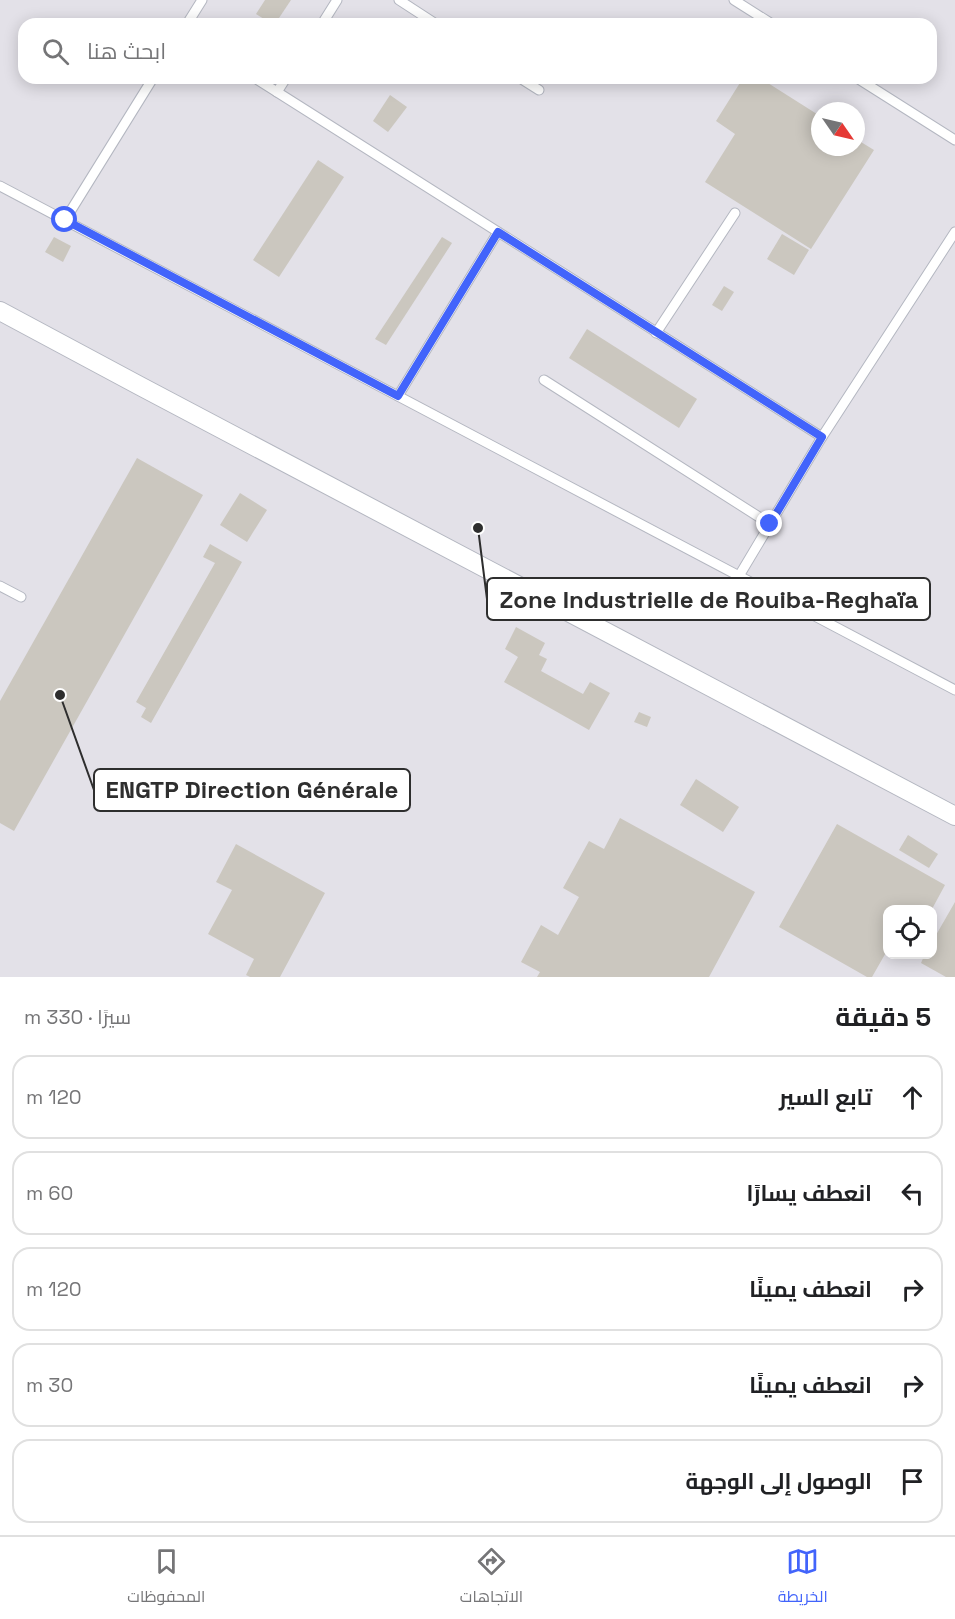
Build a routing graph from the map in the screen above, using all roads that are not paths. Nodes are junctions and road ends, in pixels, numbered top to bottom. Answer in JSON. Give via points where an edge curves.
{"nodes":[{"id":1,"x":202,"y":0,"type":"edge"},
{"id":2,"x":337,"y":0,"type":"edge"},
{"id":3,"x":399,"y":0,"type":"edge"},
{"id":4,"x":734,"y":0,"type":"edge"},
{"id":5,"x":191,"y":18,"type":"edge"},
{"id":6,"x":325,"y":18,"type":"edge"},
{"id":7,"x":427,"y":18,"type":"edge"},
{"id":8,"x":762,"y":18,"type":"edge"},
{"id":9,"x":149,"y":84,"type":"edge"},
{"id":10,"x":264,"y":84,"type":"edge"},
{"id":11,"x":282,"y":84,"type":"edge"},
{"id":12,"x":530,"y":84,"type":"edge"},
{"id":13,"x":866,"y":84,"type":"edge"},
{"id":14,"x":539,"y":90,"type":"dead end"},
{"id":15,"x":277,"y":92,"type":"junction"},
{"id":16,"x":955,"y":140,"type":"edge"},
{"id":17,"x":0,"y":186,"type":"edge"},
{"id":18,"x":735,"y":213,"type":"dead end"},
{"id":19,"x":65,"y":220,"type":"junction"},
{"id":20,"x":498,"y":232,"type":"junction"},
{"id":21,"x":955,"y":232,"type":"edge"},
{"id":22,"x":0,"y":311,"type":"edge"},
{"id":23,"x":656,"y":333,"type":"junction"},
{"id":24,"x":544,"y":380,"type":"dead end"},
{"id":25,"x":398,"y":396,"type":"junction"},
{"id":26,"x":822,"y":437,"type":"junction"},
{"id":27,"x":770,"y":524,"type":"junction"},
{"id":28,"x":739,"y":576,"type":"junction"},
{"id":29,"x":0,"y":586,"type":"edge"},
{"id":30,"x":21,"y":597,"type":"dead end"},
{"id":31,"x":955,"y":690,"type":"edge"},
{"id":32,"x":955,"y":816,"type":"edge"}],
"edges":[{"from":1,"to":5,"type":"lane"},
{"from":2,"to":6,"type":"lane"},
{"from":3,"to":7,"type":"lane"},
{"from":4,"to":8,"type":"lane"},
{"from":9,"to":19,"type":"lane"},
{"from":10,"to":15,"type":"lane"},
{"from":11,"to":15,"type":"lane"},
{"from":12,"to":14,"type":"lane"},
{"from":13,"to":16,"type":"lane"},
{"from":15,"to":20,"type":"lane"},
{"from":17,"to":19,"type":"lane"},
{"from":18,"to":23,"type":"lane"},
{"from":19,"to":25,"type":"lane"},
{"from":20,"to":23,"type":"lane"},
{"from":20,"to":25,"type":"lane"},
{"from":21,"to":26,"type":"lane"},
{"from":22,"to":32,"type":"street"},
{"from":23,"to":26,"type":"lane"},
{"from":24,"to":27,"type":"lane"},
{"from":25,"to":28,"type":"lane"},
{"from":26,"to":27,"type":"lane"},
{"from":27,"to":28,"type":"lane"},
{"from":28,"to":31,"type":"lane"},
{"from":29,"to":30,"type":"lane"}]}
